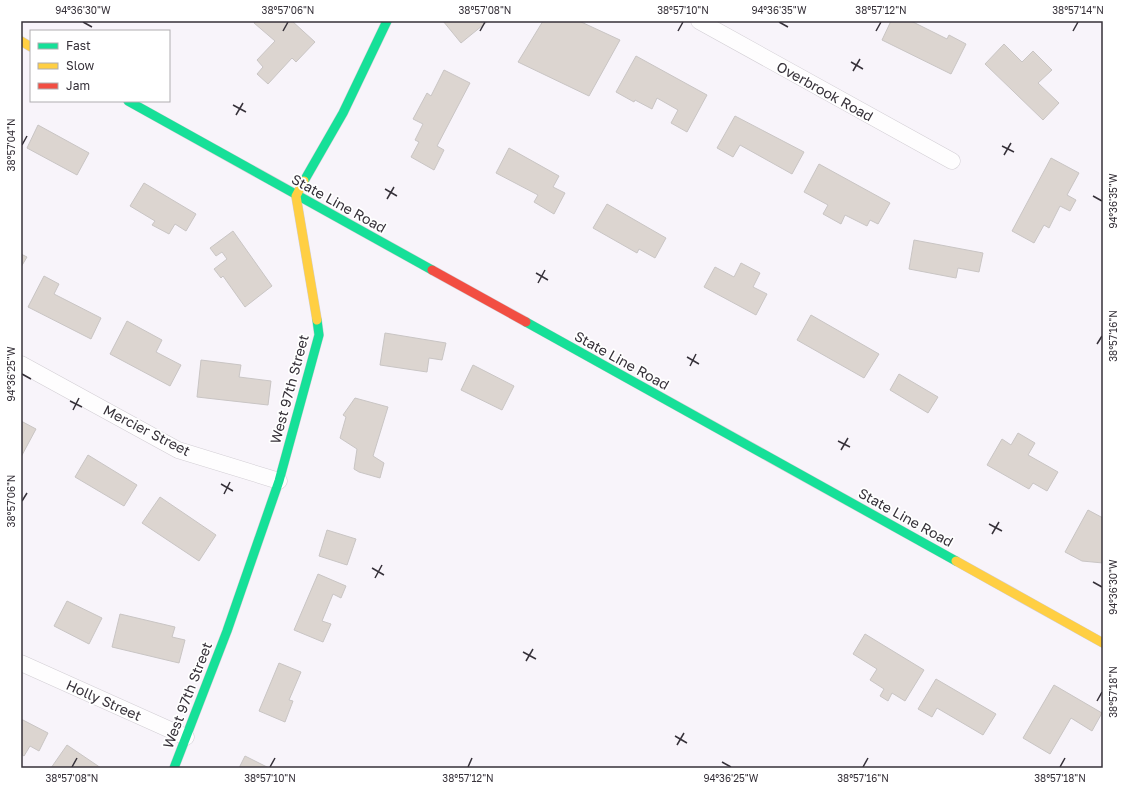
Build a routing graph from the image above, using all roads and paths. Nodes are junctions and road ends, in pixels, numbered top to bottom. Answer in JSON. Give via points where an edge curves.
{"nodes":[{"id":1,"x":386,"y":21,"type":"edge"},
{"id":2,"x":699,"y":21,"type":"edge"},
{"id":3,"x":21,"y":41,"type":"edge"},
{"id":4,"x":30,"y":46,"type":"edge"},
{"id":5,"x":130,"y":102,"type":"edge"},
{"id":6,"x":952,"y":161,"type":"dead end"},
{"id":7,"x":296,"y":196,"type":"junction"},
{"id":8,"x":21,"y":364,"type":"edge"},
{"id":9,"x":279,"y":481,"type":"junction"},
{"id":10,"x":1103,"y":643,"type":"edge"},
{"id":11,"x":21,"y":663,"type":"edge"},
{"id":12,"x":186,"y":737,"type":"junction"},
{"id":13,"x":174,"y":768,"type":"edge"}],
"edges":[{"from":1,"to":7,"type":"main road","via":[[343,113]]},
{"from":2,"to":6,"type":"street","name":"Overbrook Road"},
{"from":3,"to":4,"type":"main road"},
{"from":5,"to":7,"type":"main road","name":"State Line Road"},
{"from":7,"to":9,"type":"main road","name":"West 97th Street","via":[[319,335]]},
{"from":7,"to":10,"type":"main road","name":"State Line Road"},
{"from":8,"to":9,"type":"street","name":"Mercier Street","via":[[178,450]]},
{"from":9,"to":12,"type":"main road","name":"West 97th Street","via":[[227,630]]},
{"from":11,"to":12,"type":"street","name":"Holly Street"},
{"from":12,"to":13,"type":"main road","name":"West 97th Street"}]}
